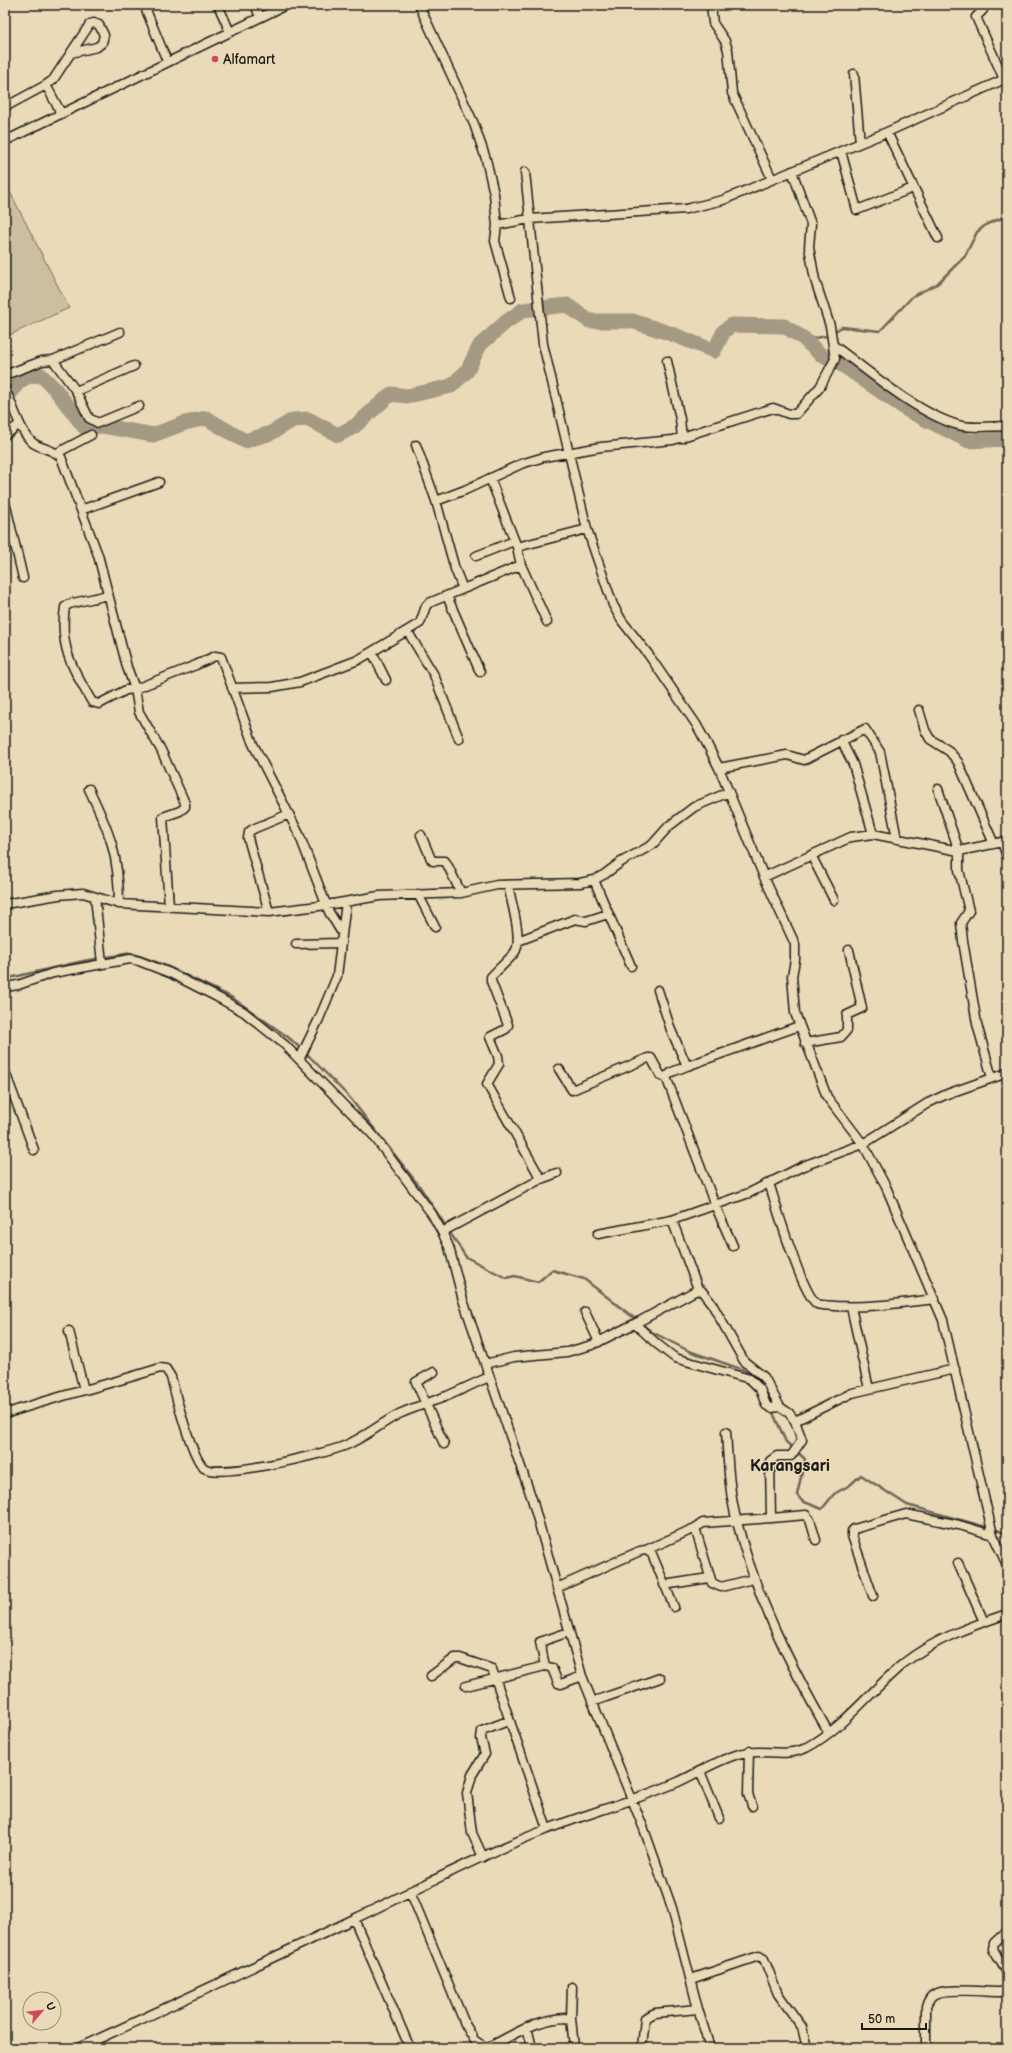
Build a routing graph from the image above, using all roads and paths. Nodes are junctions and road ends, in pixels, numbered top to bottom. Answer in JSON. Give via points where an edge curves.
{"nodes":[{"id":1,"x":144,"y":5,"type":"edge"},
{"id":2,"x":218,"y":5,"type":"edge"},
{"id":3,"x":255,"y":5,"type":"edge"},
{"id":4,"x":286,"y":5,"type":"edge"},
{"id":5,"x":419,"y":5,"type":"edge"},
{"id":6,"x":711,"y":5,"type":"edge"},
{"id":7,"x":984,"y":5,"type":"edge"},
{"id":8,"x":260,"y":17,"type":"junction"},
{"id":9,"x":230,"y":32,"type":"junction"},
{"id":10,"x":71,"y":53,"type":"dead end"},
{"id":11,"x":168,"y":61,"type":"junction"},
{"id":12,"x":854,"y":74,"type":"dead end"},
{"id":13,"x":1006,"y":78,"type":"edge"},
{"id":14,"x":46,"y":85,"type":"junction"},
{"id":15,"x":5,"y":106,"type":"edge"},
{"id":16,"x":61,"y":113,"type":"junction"},
{"id":17,"x":887,"y":132,"type":"junction"},
{"id":18,"x":5,"y":141,"type":"edge"},
{"id":19,"x":860,"y":143,"type":"junction"},
{"id":20,"x":841,"y":151,"type":"junction"},
{"id":21,"x":792,"y":171,"type":"junction"},
{"id":22,"x":525,"y":172,"type":"dead end"},
{"id":23,"x":772,"y":179,"type":"junction"},
{"id":24,"x":913,"y":188,"type":"junction"},
{"id":25,"x":529,"y":219,"type":"junction"},
{"id":26,"x":497,"y":225,"type":"junction"},
{"id":27,"x":938,"y":238,"type":"dead end"},
{"id":28,"x":511,"y":298,"type":"dead end"},
{"id":29,"x":120,"y":332,"type":"dead end"},
{"id":30,"x":832,"y":343,"type":"junction"},
{"id":31,"x":53,"y":360,"type":"junction"},
{"id":32,"x":667,"y":361,"type":"dead end"},
{"id":33,"x":134,"y":366,"type":"dead end"},
{"id":34,"x":5,"y":375,"type":"edge"},
{"id":35,"x":5,"y":390,"type":"edge"},
{"id":36,"x":76,"y":391,"type":"junction"},
{"id":37,"x":139,"y":406,"type":"dead end"},
{"id":38,"x":20,"y":424,"type":"junction"},
{"id":39,"x":1007,"y":426,"type":"edge"},
{"id":40,"x":5,"y":434,"type":"edge"},
{"id":41,"x":91,"y":435,"type":"dead end"},
{"id":42,"x":682,"y":438,"type":"junction"},
{"id":43,"x":416,"y":445,"type":"dead end"},
{"id":44,"x":570,"y":451,"type":"junction"},
{"id":45,"x":57,"y":453,"type":"junction"},
{"id":46,"x":490,"y":478,"type":"junction"},
{"id":47,"x":159,"y":482,"type":"dead end"},
{"id":48,"x":436,"y":501,"type":"junction"},
{"id":49,"x":5,"y":502,"type":"edge"},
{"id":50,"x":81,"y":510,"type":"junction"},
{"id":51,"x":587,"y":528,"type":"junction"},
{"id":52,"x":516,"y":544,"type":"junction"},
{"id":53,"x":476,"y":556,"type":"dead end"},
{"id":54,"x":521,"y":565,"type":"junction"},
{"id":55,"x":23,"y":578,"type":"dead end"},
{"id":56,"x":463,"y":590,"type":"junction"},
{"id":57,"x":108,"y":595,"type":"junction"},
{"id":58,"x":447,"y":596,"type":"junction"},
{"id":59,"x":547,"y":622,"type":"dead end"},
{"id":60,"x":408,"y":632,"type":"junction"},
{"id":61,"x":372,"y":652,"type":"junction"},
{"id":62,"x":480,"y":672,"type":"dead end"},
{"id":63,"x":386,"y":680,"type":"dead end"},
{"id":64,"x":232,"y":688,"type":"junction"},
{"id":65,"x":135,"y":689,"type":"junction"},
{"id":66,"x":919,"y":710,"type":"dead end"},
{"id":67,"x":459,"y":739,"type":"dead end"},
{"id":68,"x":841,"y":740,"type":"junction"},
{"id":69,"x":719,"y":768,"type":"junction"},
{"id":70,"x":89,"y":789,"type":"dead end"},
{"id":71,"x":938,"y":789,"type":"dead end"},
{"id":72,"x":729,"y":792,"type":"junction"},
{"id":73,"x":289,"y":814,"type":"junction"},
{"id":74,"x":873,"y":834,"type":"junction"},
{"id":75,"x":421,"y":835,"type":"dead end"},
{"id":76,"x":897,"y":839,"type":"junction"},
{"id":77,"x":1001,"y":843,"type":"edge"},
{"id":78,"x":959,"y":851,"type":"junction"},
{"id":79,"x":811,"y":855,"type":"junction"},
{"id":80,"x":1007,"y":857,"type":"edge"},
{"id":81,"x":764,"y":877,"type":"junction"},
{"id":82,"x":594,"y":880,"type":"junction"},
{"id":83,"x":508,"y":885,"type":"junction"},
{"id":84,"x":461,"y":893,"type":"junction"},
{"id":85,"x":418,"y":894,"type":"junction"},
{"id":86,"x":95,"y":896,"type":"junction"},
{"id":87,"x":834,"y":900,"type":"dead end"},
{"id":88,"x":346,"y":902,"type":"junction"},
{"id":89,"x":5,"y":904,"type":"edge"},
{"id":90,"x":119,"y":904,"type":"junction"},
{"id":91,"x":327,"y":905,"type":"junction"},
{"id":92,"x":169,"y":906,"type":"junction"},
{"id":93,"x":269,"y":912,"type":"junction"},
{"id":94,"x":608,"y":914,"type":"junction"},
{"id":95,"x":435,"y":927,"type":"dead end"},
{"id":96,"x":342,"y":933,"type":"junction"},
{"id":97,"x":518,"y":941,"type":"junction"},
{"id":98,"x":341,"y":943,"type":"junction"},
{"id":99,"x":296,"y":944,"type":"dead end"},
{"id":100,"x":849,"y":950,"type":"dead end"},
{"id":101,"x":101,"y":959,"type":"junction"},
{"id":102,"x":631,"y":966,"type":"dead end"},
{"id":103,"x":5,"y":987,"type":"edge"},
{"id":104,"x":658,"y":990,"type":"dead end"},
{"id":105,"x":799,"y":1026,"type":"junction"},
{"id":106,"x":805,"y":1043,"type":"junction"},
{"id":107,"x":301,"y":1056,"type":"junction"},
{"id":108,"x":686,"y":1066,"type":"junction"},
{"id":109,"x":559,"y":1069,"type":"dead end"},
{"id":110,"x":5,"y":1072,"type":"edge"},
{"id":111,"x":1007,"y":1073,"type":"edge"},
{"id":112,"x":666,"y":1077,"type":"junction"},
{"id":113,"x":992,"y":1078,"type":"junction"},
{"id":114,"x":863,"y":1144,"type":"junction"},
{"id":115,"x":34,"y":1150,"type":"dead end"},
{"id":116,"x":557,"y":1173,"type":"dead end"},
{"id":117,"x":541,"y":1179,"type":"junction"},
{"id":118,"x":769,"y":1183,"type":"junction"},
{"id":119,"x":715,"y":1205,"type":"junction"},
{"id":120,"x":672,"y":1220,"type":"junction"},
{"id":121,"x":446,"y":1229,"type":"junction"},
{"id":122,"x":598,"y":1234,"type":"dead end"},
{"id":123,"x":733,"y":1246,"type":"dead end"},
{"id":124,"x":698,"y":1289,"type":"junction"},
{"id":125,"x":935,"y":1299,"type":"junction"},
{"id":126,"x":851,"y":1306,"type":"junction"},
{"id":127,"x":585,"y":1312,"type":"dead end"},
{"id":128,"x":637,"y":1323,"type":"junction"},
{"id":129,"x":69,"y":1331,"type":"dead end"},
{"id":130,"x":599,"y":1342,"type":"junction"},
{"id":131,"x":485,"y":1364,"type":"junction"},
{"id":132,"x":955,"y":1369,"type":"junction"},
{"id":133,"x":434,"y":1372,"type":"dead end"},
{"id":134,"x":489,"y":1377,"type":"junction"},
{"id":135,"x":761,"y":1381,"type":"junction"},
{"id":136,"x":869,"y":1389,"type":"junction"},
{"id":137,"x":84,"y":1390,"type":"junction"},
{"id":138,"x":426,"y":1403,"type":"junction"},
{"id":139,"x":5,"y":1414,"type":"edge"},
{"id":140,"x":795,"y":1421,"type":"junction"},
{"id":141,"x":726,"y":1432,"type":"dead end"},
{"id":142,"x":444,"y":1444,"type":"dead end"},
{"id":143,"x":771,"y":1518,"type":"junction"},
{"id":144,"x":736,"y":1521,"type":"junction"},
{"id":145,"x":695,"y":1528,"type":"junction"},
{"id":146,"x":993,"y":1534,"type":"junction"},
{"id":147,"x":816,"y":1540,"type":"dead end"},
{"id":148,"x":646,"y":1550,"type":"junction"},
{"id":149,"x":958,"y":1563,"type":"dead end"},
{"id":150,"x":1007,"y":1565,"type":"edge"},
{"id":151,"x":709,"y":1578,"type":"junction"},
{"id":152,"x":753,"y":1579,"type":"junction"},
{"id":153,"x":664,"y":1585,"type":"junction"},
{"id":154,"x":557,"y":1588,"type":"junction"},
{"id":155,"x":873,"y":1596,"type":"dead end"},
{"id":156,"x":674,"y":1607,"type":"dead end"},
{"id":157,"x":1007,"y":1614,"type":"edge"},
{"id":158,"x":984,"y":1622,"type":"junction"},
{"id":159,"x":569,"y":1632,"type":"junction"},
{"id":160,"x":545,"y":1666,"type":"junction"},
{"id":161,"x":431,"y":1676,"type":"dead end"},
{"id":162,"x":582,"y":1676,"type":"junction"},
{"id":163,"x":496,"y":1678,"type":"junction"},
{"id":164,"x":660,"y":1678,"type":"dead end"},
{"id":165,"x":466,"y":1686,"type":"dead end"},
{"id":166,"x":592,"y":1702,"type":"junction"},
{"id":167,"x":508,"y":1721,"type":"junction"},
{"id":168,"x":829,"y":1733,"type":"junction"},
{"id":169,"x":749,"y":1752,"type":"junction"},
{"id":170,"x":700,"y":1771,"type":"junction"},
{"id":171,"x":632,"y":1800,"type":"junction"},
{"id":172,"x":752,"y":1806,"type":"dead end"},
{"id":173,"x":719,"y":1818,"type":"dead end"},
{"id":174,"x":547,"y":1829,"type":"junction"},
{"id":175,"x":483,"y":1857,"type":"junction"},
{"id":176,"x":410,"y":1892,"type":"junction"},
{"id":177,"x":354,"y":1919,"type":"junction"},
{"id":178,"x":1007,"y":1932,"type":"edge"},
{"id":179,"x":1007,"y":1972,"type":"edge"},
{"id":180,"x":691,"y":1979,"type":"junction"},
{"id":181,"x":572,"y":1987,"type":"dead end"},
{"id":182,"x":1007,"y":1990,"type":"edge"},
{"id":183,"x":698,"y":2009,"type":"junction"},
{"id":184,"x":571,"y":2018,"type":"junction"},
{"id":185,"x":527,"y":2027,"type":"junction"},
{"id":186,"x":493,"y":2047,"type":"edge"},
{"id":187,"x":78,"y":2048,"type":"edge"},
{"id":188,"x":410,"y":2048,"type":"edge"},
{"id":189,"x":532,"y":2048,"type":"edge"},
{"id":190,"x":574,"y":2048,"type":"edge"},
{"id":191,"x":642,"y":2048,"type":"edge"},
{"id":192,"x":710,"y":2048,"type":"edge"},
{"id":193,"x":806,"y":2048,"type":"edge"},
{"id":194,"x":926,"y":2048,"type":"edge"}],
"edges":[{"from":1,"to":11,"type":"street"},
{"from":2,"to":9,"type":"street"},
{"from":3,"to":8,"type":"street"},
{"from":4,"to":8,"type":"street"},
{"from":5,"to":26,"type":"street","via":[[474,124],[494,194]]},
{"from":6,"to":23,"type":"street","via":[[713,23],[725,40],[728,50],[732,93]]},
{"from":7,"to":13,"type":"street","via":[[976,17]]},
{"from":8,"to":9,"type":"street"},
{"from":9,"to":11,"type":"street"},
{"from":10,"to":14,"type":"street"},
{"from":11,"to":16,"type":"street"},
{"from":12,"to":19,"type":"street"},
{"from":13,"to":17,"type":"street"},
{"from":14,"to":15,"type":"street"},
{"from":14,"to":16,"type":"street"},
{"from":16,"to":18,"type":"street"},
{"from":17,"to":19,"type":"street"},
{"from":17,"to":24,"type":"street"},
{"from":19,"to":20,"type":"street"},
{"from":20,"to":21,"type":"street"},
{"from":20,"to":24,"type":"street","via":[[857,210]]},
{"from":21,"to":23,"type":"street"},
{"from":21,"to":30,"type":"street","via":[[811,224],[810,254],[830,326]]},
{"from":22,"to":25,"type":"street"},
{"from":23,"to":25,"type":"street","via":[[723,200],[686,209]]},
{"from":24,"to":27,"type":"street"},
{"from":25,"to":26,"type":"street"},
{"from":25,"to":44,"type":"street","via":[[543,344]]},
{"from":26,"to":28,"type":"street","via":[[495,241]]},
{"from":29,"to":31,"type":"street"},
{"from":30,"to":39,"type":"street","via":[[935,416],[960,426]]},
{"from":30,"to":42,"type":"street","via":[[833,362],[820,387],[796,414],[773,408]]},
{"from":31,"to":34,"type":"street","via":[[42,361]]},
{"from":31,"to":36,"type":"street"},
{"from":32,"to":42,"type":"street"},
{"from":33,"to":36,"type":"street"},
{"from":35,"to":38,"type":"street"},
{"from":36,"to":37,"type":"street","via":[[89,418],[98,423]]},
{"from":38,"to":40,"type":"street"},
{"from":38,"to":45,"type":"street","via":[[31,441],[39,447]]},
{"from":41,"to":45,"type":"street"},
{"from":42,"to":44,"type":"street"},
{"from":43,"to":48,"type":"street"},
{"from":44,"to":46,"type":"street","via":[[521,464]]},
{"from":44,"to":51,"type":"street"},
{"from":45,"to":50,"type":"street","via":[[61,457]]},
{"from":46,"to":48,"type":"street"},
{"from":46,"to":52,"type":"street"},
{"from":47,"to":50,"type":"street"},
{"from":48,"to":56,"type":"street"},
{"from":49,"to":55,"type":"street"},
{"from":50,"to":57,"type":"street","via":[[98,556]]},
{"from":51,"to":52,"type":"street"},
{"from":51,"to":69,"type":"street","via":[[616,610],[696,724]]},
{"from":52,"to":53,"type":"street"},
{"from":52,"to":54,"type":"street"},
{"from":54,"to":56,"type":"street"},
{"from":54,"to":59,"type":"street"},
{"from":56,"to":58,"type":"street"},
{"from":57,"to":65,"type":"street"},
{"from":57,"to":65,"type":"street","via":[[65,606],[66,652],[87,694],[95,704],[126,690]]},
{"from":58,"to":60,"type":"street","via":[[426,606],[420,623]]},
{"from":58,"to":62,"type":"street"},
{"from":60,"to":61,"type":"street"},
{"from":60,"to":67,"type":"street","via":[[434,675]]},
{"from":61,"to":63,"type":"street"},
{"from":61,"to":64,"type":"street","via":[[300,682],[272,687]]},
{"from":64,"to":65,"type":"street","via":[[222,658],[215,656]]},
{"from":64,"to":73,"type":"street","via":[[253,744]]},
{"from":65,"to":92,"type":"street","via":[[139,712],[161,750],[185,803],[182,810],[163,817]]},
{"from":66,"to":77,"type":"street","via":[[930,739],[949,751],[958,762]]},
{"from":68,"to":69,"type":"street","via":[[804,760],[787,755]]},
{"from":68,"to":74,"type":"street","via":[[853,764]]},
{"from":68,"to":76,"type":"street","via":[[865,729],[880,752]]},
{"from":69,"to":72,"type":"street"},
{"from":70,"to":90,"type":"street","via":[[114,847],[118,866]]},
{"from":71,"to":78,"type":"street"},
{"from":72,"to":81,"type":"street"},
{"from":72,"to":82,"type":"street","via":[[694,807],[669,826],[652,845]]},
{"from":73,"to":91,"type":"street"},
{"from":73,"to":93,"type":"street","via":[[248,832]]},
{"from":74,"to":76,"type":"street"},
{"from":74,"to":79,"type":"street","via":[[850,837]]},
{"from":75,"to":84,"type":"street","via":[[431,859],[441,860],[447,864]]},
{"from":76,"to":78,"type":"street"},
{"from":77,"to":78,"type":"street"},
{"from":77,"to":80,"type":"street"},
{"from":78,"to":113,"type":"street","via":[[959,870],[969,912],[961,923],[963,941],[977,1024]]},
{"from":79,"to":81,"type":"street"},
{"from":79,"to":87,"type":"street"},
{"from":81,"to":105,"type":"street","via":[[795,944],[793,984],[795,1013]]},
{"from":82,"to":83,"type":"street","via":[[580,883]]},
{"from":82,"to":94,"type":"street"},
{"from":83,"to":84,"type":"street"},
{"from":83,"to":97,"type":"street"},
{"from":84,"to":85,"type":"street"},
{"from":85,"to":88,"type":"street","via":[[379,896]]},
{"from":85,"to":95,"type":"street"},
{"from":86,"to":89,"type":"street","via":[[74,894]]},
{"from":86,"to":90,"type":"street"},
{"from":86,"to":101,"type":"street"},
{"from":88,"to":91,"type":"street"},
{"from":88,"to":96,"type":"street"},
{"from":90,"to":92,"type":"street"},
{"from":91,"to":93,"type":"street"},
{"from":91,"to":96,"type":"street"},
{"from":92,"to":93,"type":"street"},
{"from":94,"to":97,"type":"street","via":[[586,921],[575,919]]},
{"from":94,"to":102,"type":"street"},
{"from":96,"to":98,"type":"street"},
{"from":97,"to":117,"type":"street","via":[[516,950],[491,981],[508,1025],[506,1029],[490,1037],[499,1064],[487,1084]]},
{"from":98,"to":99,"type":"street"},
{"from":98,"to":107,"type":"street","via":[[337,976]]},
{"from":100,"to":106,"type":"street","via":[[862,1008],[847,1015],[847,1030],[841,1037]]},
{"from":101,"to":103,"type":"street"},
{"from":101,"to":107,"type":"street","via":[[139,960],[170,973],[244,1012]]},
{"from":104,"to":108,"type":"street"},
{"from":105,"to":106,"type":"street"},
{"from":105,"to":108,"type":"street"},
{"from":106,"to":114,"type":"street","via":[[827,1097]]},
{"from":107,"to":121,"type":"street","via":[[373,1135]]},
{"from":108,"to":112,"type":"street"},
{"from":109,"to":112,"type":"street","via":[[572,1090],[648,1058],[651,1058],[661,1076]]},
{"from":110,"to":115,"type":"street"},
{"from":111,"to":113,"type":"street"},
{"from":112,"to":119,"type":"street"},
{"from":113,"to":114,"type":"street","via":[[928,1103]]},
{"from":114,"to":118,"type":"street","via":[[803,1166]]},
{"from":114,"to":125,"type":"street","via":[[886,1187]]},
{"from":116,"to":117,"type":"street"},
{"from":117,"to":121,"type":"street"},
{"from":118,"to":119,"type":"street"},
{"from":118,"to":126,"type":"street","via":[[782,1227],[812,1299],[818,1305]]},
{"from":119,"to":120,"type":"street"},
{"from":119,"to":123,"type":"street"},
{"from":120,"to":122,"type":"street"},
{"from":120,"to":124,"type":"street"},
{"from":121,"to":131,"type":"street","via":[[463,1300]]},
{"from":124,"to":128,"type":"street"},
{"from":124,"to":135,"type":"street","via":[[707,1296],[744,1361]]},
{"from":125,"to":126,"type":"street","via":[[866,1307]]},
{"from":125,"to":132,"type":"street"},
{"from":126,"to":136,"type":"street"},
{"from":127,"to":130,"type":"street"},
{"from":128,"to":130,"type":"street"},
{"from":128,"to":135,"type":"street","via":[[656,1344],[675,1358]]},
{"from":129,"to":137,"type":"street"},
{"from":130,"to":131,"type":"street","via":[[567,1352],[514,1357]]},
{"from":131,"to":134,"type":"street"},
{"from":132,"to":136,"type":"street"},
{"from":132,"to":146,"type":"street"},
{"from":133,"to":138,"type":"street","via":[[416,1382]]},
{"from":134,"to":138,"type":"street"},
{"from":134,"to":154,"type":"street","via":[[532,1499]]},
{"from":135,"to":140,"type":"street","via":[[766,1405],[789,1413]]},
{"from":136,"to":140,"type":"street","via":[[840,1398]]},
{"from":137,"to":138,"type":"street","via":[[160,1368],[166,1369],[200,1463],[212,1470],[284,1462],[334,1450],[398,1415]]},
{"from":137,"to":139,"type":"street"},
{"from":138,"to":142,"type":"street"},
{"from":140,"to":143,"type":"street","via":[[801,1435],[801,1444],[791,1456],[774,1458]]},
{"from":141,"to":144,"type":"street"},
{"from":143,"to":144,"type":"street"},
{"from":143,"to":147,"type":"street","via":[[806,1515]]},
{"from":144,"to":145,"type":"street","via":[[703,1523]]},
{"from":144,"to":152,"type":"street"},
{"from":145,"to":148,"type":"street"},
{"from":145,"to":151,"type":"street"},
{"from":146,"to":150,"type":"street"},
{"from":146,"to":155,"type":"street","via":[[906,1514],[854,1529],[852,1536]]},
{"from":148,"to":153,"type":"street","via":[[652,1554]]},
{"from":148,"to":154,"type":"street"},
{"from":149,"to":158,"type":"street"},
{"from":151,"to":152,"type":"street","via":[[712,1583],[721,1587]]},
{"from":151,"to":153,"type":"street"},
{"from":152,"to":168,"type":"street","via":[[797,1679]]},
{"from":153,"to":156,"type":"street"},
{"from":154,"to":159,"type":"street"},
{"from":157,"to":158,"type":"street"},
{"from":158,"to":168,"type":"street","via":[[926,1648],[904,1664]]},
{"from":159,"to":160,"type":"street","via":[[540,1642]]},
{"from":159,"to":162,"type":"street"},
{"from":160,"to":162,"type":"street","via":[[554,1671],[561,1684]]},
{"from":160,"to":163,"type":"street"},
{"from":161,"to":163,"type":"street","via":[[455,1658],[460,1658],[492,1669]]},
{"from":162,"to":166,"type":"street"},
{"from":163,"to":165,"type":"street"},
{"from":163,"to":167,"type":"street"},
{"from":164,"to":166,"type":"street"},
{"from":166,"to":171,"type":"street"},
{"from":167,"to":174,"type":"street"},
{"from":167,"to":175,"type":"street","via":[[482,1731],[485,1754],[468,1787],[471,1830]]},
{"from":168,"to":169,"type":"street","via":[[802,1749],[789,1753]]},
{"from":169,"to":170,"type":"street","via":[[720,1761]]},
{"from":169,"to":172,"type":"street","via":[[748,1794]]},
{"from":170,"to":171,"type":"street"},
{"from":170,"to":173,"type":"street"},
{"from":171,"to":174,"type":"street"},
{"from":171,"to":180,"type":"street","via":[[672,1908]]},
{"from":174,"to":175,"type":"street"},
{"from":175,"to":176,"type":"street"},
{"from":176,"to":177,"type":"street"},
{"from":176,"to":186,"type":"street","via":[[468,2029],[480,2045]]},
{"from":177,"to":187,"type":"street"},
{"from":177,"to":188,"type":"street"},
{"from":178,"to":179,"type":"street","via":[[994,1943],[993,1949]]},
{"from":180,"to":183,"type":"street"},
{"from":180,"to":193,"type":"street","via":[[753,1956],[764,1959],[778,1994],[802,2027]]},
{"from":181,"to":184,"type":"street"},
{"from":182,"to":194,"type":"street","via":[[945,1991],[932,1995],[926,2006]]},
{"from":183,"to":191,"type":"street","via":[[655,2013],[645,2018]]},
{"from":183,"to":192,"type":"street"},
{"from":184,"to":185,"type":"street","via":[[549,2019]]},
{"from":184,"to":190,"type":"street"},
{"from":185,"to":186,"type":"street"},
{"from":185,"to":189,"type":"street"}]}
